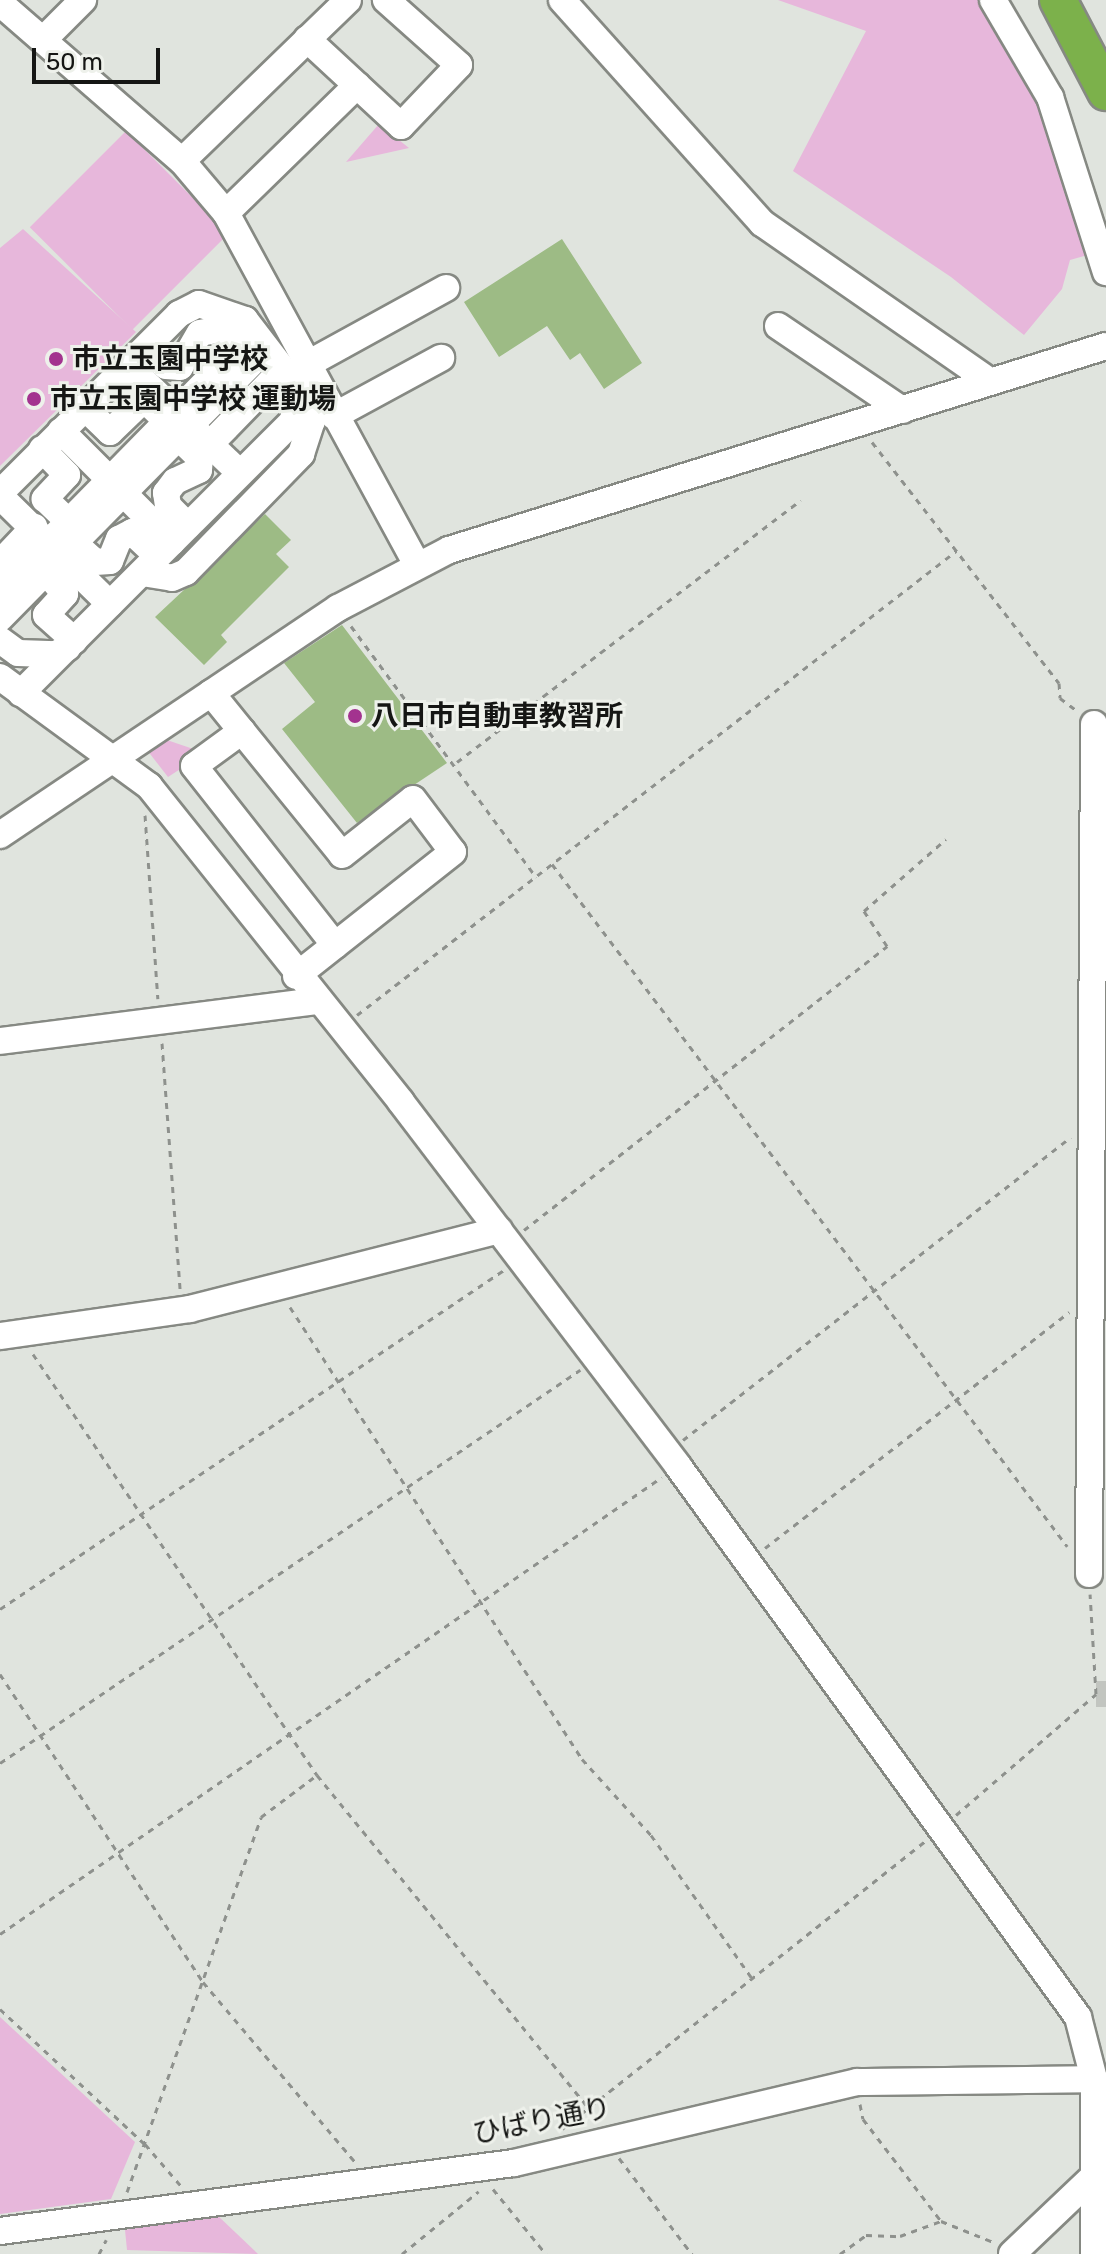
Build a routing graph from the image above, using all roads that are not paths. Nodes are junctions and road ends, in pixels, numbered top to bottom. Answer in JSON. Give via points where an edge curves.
{"nodes":[{"id":1,"x":83,"y":0,"type":"edge"},
{"id":2,"x":348,"y":0,"type":"edge"},
{"id":3,"x":386,"y":0,"type":"edge"},
{"id":4,"x":562,"y":0,"type":"edge"},
{"id":5,"x":993,"y":0,"type":"edge"},
{"id":6,"x":1058,"y":0,"type":"edge"},
{"id":7,"x":0,"y":3,"type":"edge"},
{"id":8,"x":45,"y":38,"type":"junction"},
{"id":9,"x":307,"y":39,"type":"junction"},
{"id":10,"x":357,"y":85,"type":"junction"},
{"id":11,"x":1106,"y":92,"type":"edge"},
{"id":12,"x":182,"y":161,"type":"junction"},
{"id":13,"x":226,"y":213,"type":"junction"},
{"id":14,"x":1106,"y":272,"type":"edge"},
{"id":15,"x":446,"y":288,"type":"dead end"},
{"id":16,"x":778,"y":326,"type":"dead end"},
{"id":17,"x":253,"y":344,"type":"junction"},
{"id":18,"x":1106,"y":346,"type":"edge"},
{"id":19,"x":136,"y":357,"type":"junction"},
{"id":20,"x":441,"y":358,"type":"dead end"},
{"id":21,"x":295,"y":376,"type":"junction"},
{"id":22,"x":988,"y":380,"type":"junction"},
{"id":23,"x":84,"y":407,"type":"junction"},
{"id":24,"x":902,"y":410,"type":"junction"},
{"id":25,"x":334,"y":416,"type":"junction"},
{"id":26,"x":185,"y":429,"type":"junction"},
{"id":27,"x":52,"y":440,"type":"junction"},
{"id":28,"x":240,"y":473,"type":"junction"},
{"id":29,"x":117,"y":487,"type":"junction"},
{"id":30,"x":0,"y":495,"type":"edge"},
{"id":31,"x":56,"y":544,"type":"junction"},
{"id":32,"x":165,"y":549,"type":"junction"},
{"id":33,"x":0,"y":563,"type":"edge"},
{"id":34,"x":417,"y":565,"type":"junction"},
{"id":35,"x":110,"y":604,"type":"junction"},
{"id":36,"x":5,"y":605,"type":"edge"},
{"id":37,"x":0,"y":640,"type":"edge"},
{"id":38,"x":70,"y":644,"type":"junction"},
{"id":39,"x":10,"y":685,"type":"edge"},
{"id":40,"x":211,"y":693,"type":"junction"},
{"id":41,"x":1094,"y":724,"type":"road end"},
{"id":42,"x":242,"y":731,"type":"junction"},
{"id":43,"x":108,"y":757,"type":"junction"},
{"id":44,"x":1100,"y":784,"type":"edge"},
{"id":45,"x":0,"y":835,"type":"edge"},
{"id":46,"x":335,"y":945,"type":"junction"},
{"id":47,"x":296,"y":976,"type":"junction"},
{"id":48,"x":315,"y":1001,"type":"junction"},
{"id":49,"x":0,"y":1041,"type":"edge"},
{"id":50,"x":509,"y":1244,"type":"junction"},
{"id":51,"x":9,"y":1335,"type":"edge"},
{"id":52,"x":1089,"y":1574,"type":"road end"},
{"id":53,"x":1094,"y":2079,"type":"junction"},
{"id":54,"x":1094,"y":2176,"type":"junction"},
{"id":55,"x":0,"y":2231,"type":"edge"},
{"id":56,"x":1014,"y":2252,"type":"edge"},
{"id":57,"x":1094,"y":2254,"type":"edge"}],
"edges":[{"from":1,"to":8,"type":"street"},
{"from":2,"to":9,"type":"street"},
{"from":3,"to":10,"type":"street","via":[[459,65],[401,126]]},
{"from":4,"to":22,"type":"street","via":[[762,223]]},
{"from":5,"to":14,"type":"street","via":[[1050,97]]},
{"from":6,"to":11,"type":"highway"},
{"from":7,"to":8,"type":"street"},
{"from":8,"to":12,"type":"street"},
{"from":9,"to":10,"type":"street"},
{"from":9,"to":12,"type":"street"},
{"from":10,"to":13,"type":"street"},
{"from":12,"to":13,"type":"street"},
{"from":13,"to":21,"type":"street"},
{"from":15,"to":21,"type":"street"},
{"from":16,"to":24,"type":"street"},
{"from":17,"to":19,"type":"street","via":[[220,329],[200,333],[180,367]]},
{"from":17,"to":19,"type":"street","via":[[231,311],[199,304],[179,314]]},
{"from":17,"to":21,"type":"street"},
{"from":17,"to":26,"type":"street"},
{"from":18,"to":22,"type":"street"},
{"from":19,"to":23,"type":"street"},
{"from":19,"to":26,"type":"street"},
{"from":20,"to":25,"type":"street"},
{"from":21,"to":25,"type":"street"},
{"from":21,"to":26,"type":"street"},
{"from":21,"to":28,"type":"street","via":[[293,421]]},
{"from":21,"to":32,"type":"street","via":[[312,421],[301,454],[186,572],[172,578]]},
{"from":22,"to":24,"type":"street"},
{"from":23,"to":26,"type":"street","via":[[110,432],[144,399]]},
{"from":23,"to":27,"type":"street"},
{"from":24,"to":34,"type":"street"},
{"from":25,"to":34,"type":"street"},
{"from":26,"to":28,"type":"street"},
{"from":26,"to":29,"type":"street"},
{"from":26,"to":32,"type":"street","via":[[200,458],[199,470],[175,481],[166,493]]},
{"from":27,"to":29,"type":"street"},
{"from":27,"to":30,"type":"street"},
{"from":27,"to":31,"type":"street","via":[[67,475],[45,499]]},
{"from":28,"to":32,"type":"street"},
{"from":29,"to":31,"type":"street"},
{"from":29,"to":32,"type":"street"},
{"from":30,"to":31,"type":"street"},
{"from":31,"to":32,"type":"street","via":[[95,562],[110,561],[119,539],[132,532]]},
{"from":31,"to":33,"type":"street"},
{"from":31,"to":35,"type":"street"},
{"from":31,"to":36,"type":"street"},
{"from":31,"to":38,"type":"street","via":[[65,594],[46,615]]},
{"from":32,"to":35,"type":"street"},
{"from":34,"to":40,"type":"street","via":[[338,608]]},
{"from":35,"to":38,"type":"street"},
{"from":36,"to":38,"type":"street"},
{"from":37,"to":38,"type":"street","via":[[18,653]]},
{"from":38,"to":39,"type":"street"},
{"from":39,"to":43,"type":"street"},
{"from":40,"to":42,"type":"street"},
{"from":40,"to":43,"type":"street"},
{"from":41,"to":44,"type":"street"},
{"from":42,"to":46,"type":"street","via":[[194,766]]},
{"from":42,"to":46,"type":"street","via":[[342,855],[413,799],[453,852]]},
{"from":43,"to":45,"type":"street"},
{"from":43,"to":47,"type":"street","via":[[149,786]]},
{"from":44,"to":52,"type":"street","via":[[1089,1123]]},
{"from":46,"to":47,"type":"street"},
{"from":47,"to":48,"type":"street"},
{"from":48,"to":49,"type":"street"},
{"from":48,"to":50,"type":"street"},
{"from":50,"to":51,"type":"street","via":[[182,1310]]},
{"from":50,"to":53,"type":"street","via":[[1078,2017]]},
{"from":53,"to":54,"type":"street"},
{"from":53,"to":55,"type":"street","name":"ひばり通り","via":[[857,2082],[514,2163]]},
{"from":54,"to":56,"type":"street"},
{"from":54,"to":57,"type":"street"}]}
